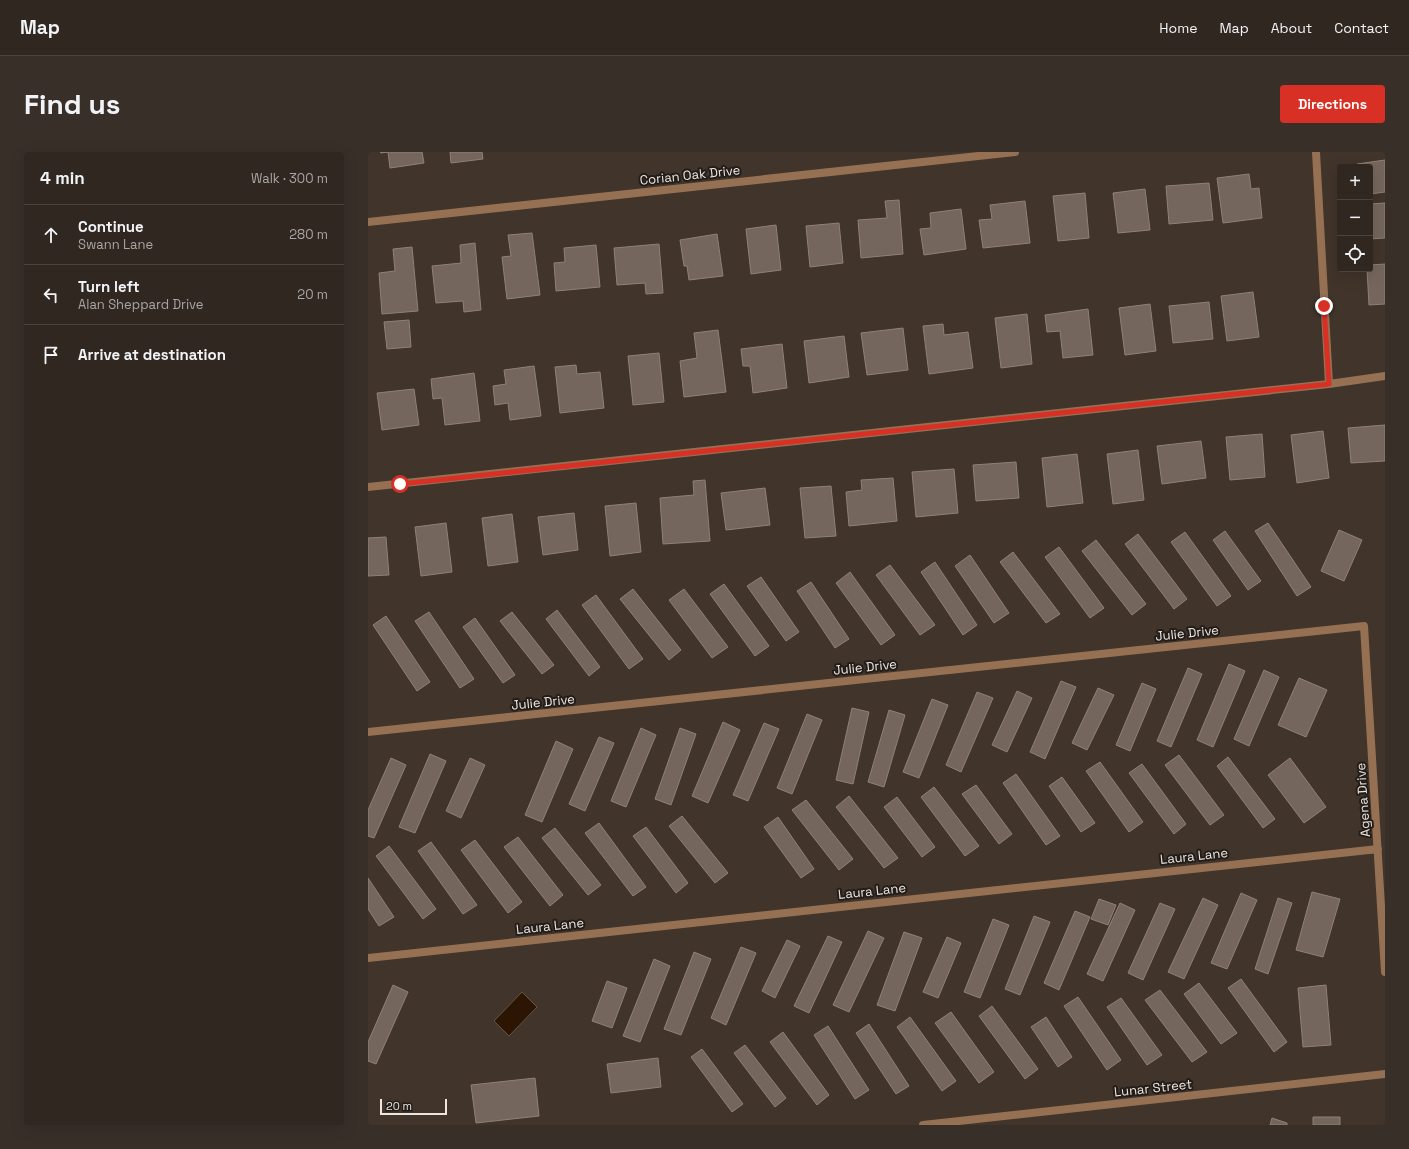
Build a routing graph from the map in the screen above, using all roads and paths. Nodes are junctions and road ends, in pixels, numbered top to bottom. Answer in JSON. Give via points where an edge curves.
{"nodes":[{"id":1,"x":1015,"y":152,"type":"edge"},
{"id":2,"x":1316,"y":152,"type":"edge"},
{"id":3,"x":368,"y":222,"type":"edge"},
{"id":4,"x":1385,"y":376,"type":"edge"},
{"id":5,"x":1329,"y":384,"type":"junction"},
{"id":6,"x":368,"y":487,"type":"edge"},
{"id":7,"x":1364,"y":626,"type":"joint"},
{"id":8,"x":368,"y":732,"type":"edge"},
{"id":9,"x":1378,"y":849,"type":"junction"},
{"id":10,"x":368,"y":958,"type":"edge"},
{"id":11,"x":1385,"y":972,"type":"edge"},
{"id":12,"x":1385,"y":1074,"type":"edge"},
{"id":13,"x":923,"y":1125,"type":"edge"}],
"edges":[{"from":1,"to":3,"type":"street","name":"Corian Oak Drive"},
{"from":2,"to":5,"type":"street"},
{"from":4,"to":5,"type":"street"},
{"from":5,"to":6,"type":"street"},
{"from":7,"to":8,"type":"street","name":"Julie Drive"},
{"from":7,"to":9,"type":"street","name":"Agena Drive"},
{"from":9,"to":10,"type":"street","name":"Laura Lane"},
{"from":9,"to":11,"type":"street","name":"Agena Drive"},
{"from":12,"to":13,"type":"street","name":"Lunar Street"}]}
